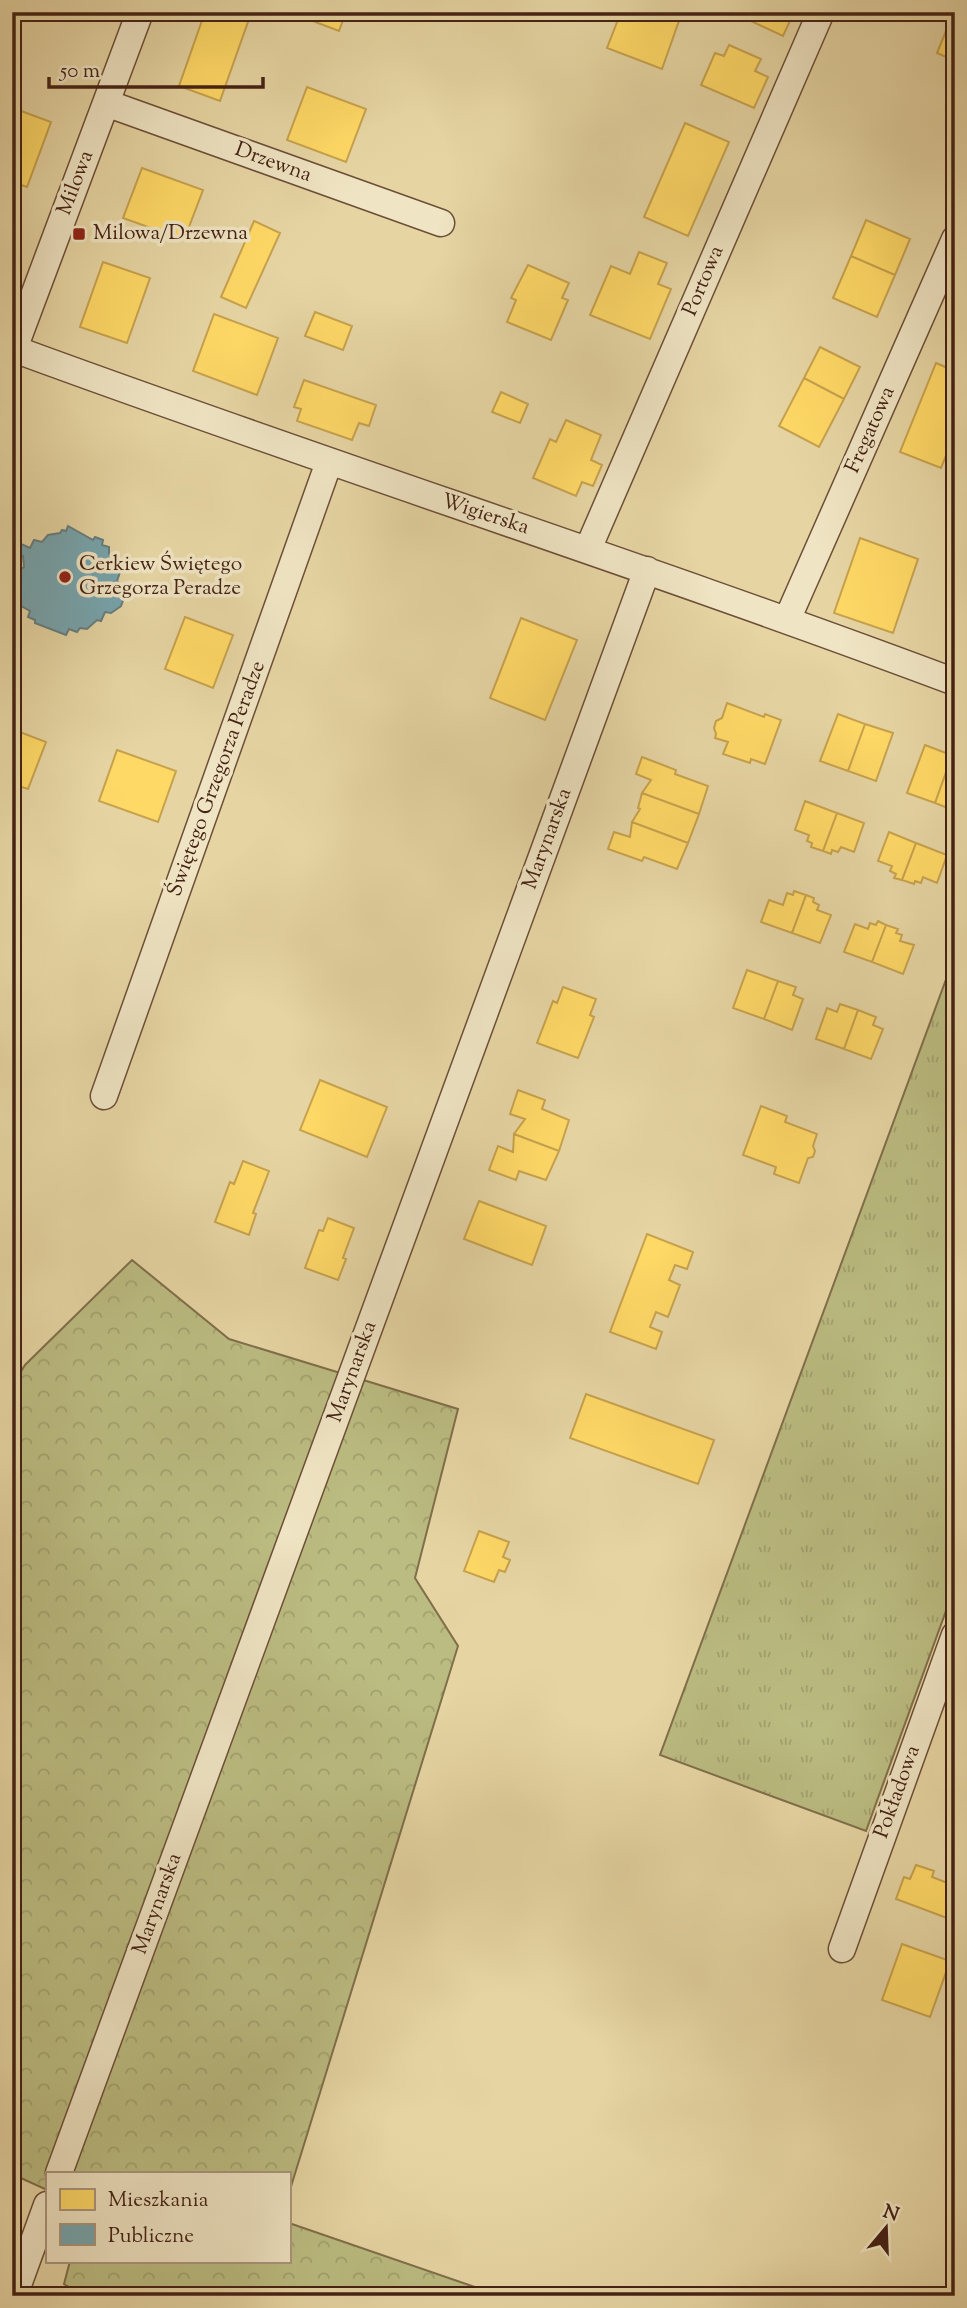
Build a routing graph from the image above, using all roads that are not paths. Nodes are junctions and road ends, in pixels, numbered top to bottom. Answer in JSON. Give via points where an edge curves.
{"nodes":[{"id":1,"x":140,"y":12,"type":"edge"},
{"id":2,"x":821,"y":12,"type":"edge"},
{"id":3,"x":106,"y":103,"type":"junction"},
{"id":4,"x":441,"y":223,"type":"dead end"},
{"id":5,"x":955,"y":239,"type":"edge"},
{"id":6,"x":13,"y":351,"type":"edge"},
{"id":7,"x":329,"y":463,"type":"junction"},
{"id":8,"x":588,"y":549,"type":"junction"},
{"id":9,"x":647,"y":570,"type":"junction"},
{"id":10,"x":787,"y":620,"type":"junction"},
{"id":11,"x":955,"y":682,"type":"edge"},
{"id":12,"x":104,"y":1096,"type":"dead end"},
{"id":13,"x":955,"y":1635,"type":"edge"},
{"id":14,"x":842,"y":1949,"type":"dead end"},
{"id":15,"x":59,"y":2172,"type":"edge"},
{"id":16,"x":46,"y":2208,"type":"edge"},
{"id":17,"x":14,"y":2296,"type":"edge"}],
"edges":[{"from":1,"to":3,"type":"street","name":"Milowa"},
{"from":2,"to":8,"type":"street","name":"Portowa"},
{"from":3,"to":4,"type":"street","name":"Drzewna"},
{"from":3,"to":6,"type":"street","name":"Milowa"},
{"from":5,"to":10,"type":"street","name":"Fregatowa"},
{"from":6,"to":7,"type":"street","name":"Wigierska"},
{"from":7,"to":8,"type":"street","name":"Wigierska"},
{"from":7,"to":12,"type":"street","name":"Świętego Grzegorza Peradze"},
{"from":8,"to":9,"type":"street","name":"Wigierska"},
{"from":9,"to":10,"type":"street","name":"Wigierska"},
{"from":9,"to":15,"type":"street","name":"Marynarska"},
{"from":10,"to":11,"type":"street","name":"Wigierska"},
{"from":13,"to":14,"type":"street","name":"Pokładowa"},
{"from":16,"to":17,"type":"street"}]}
